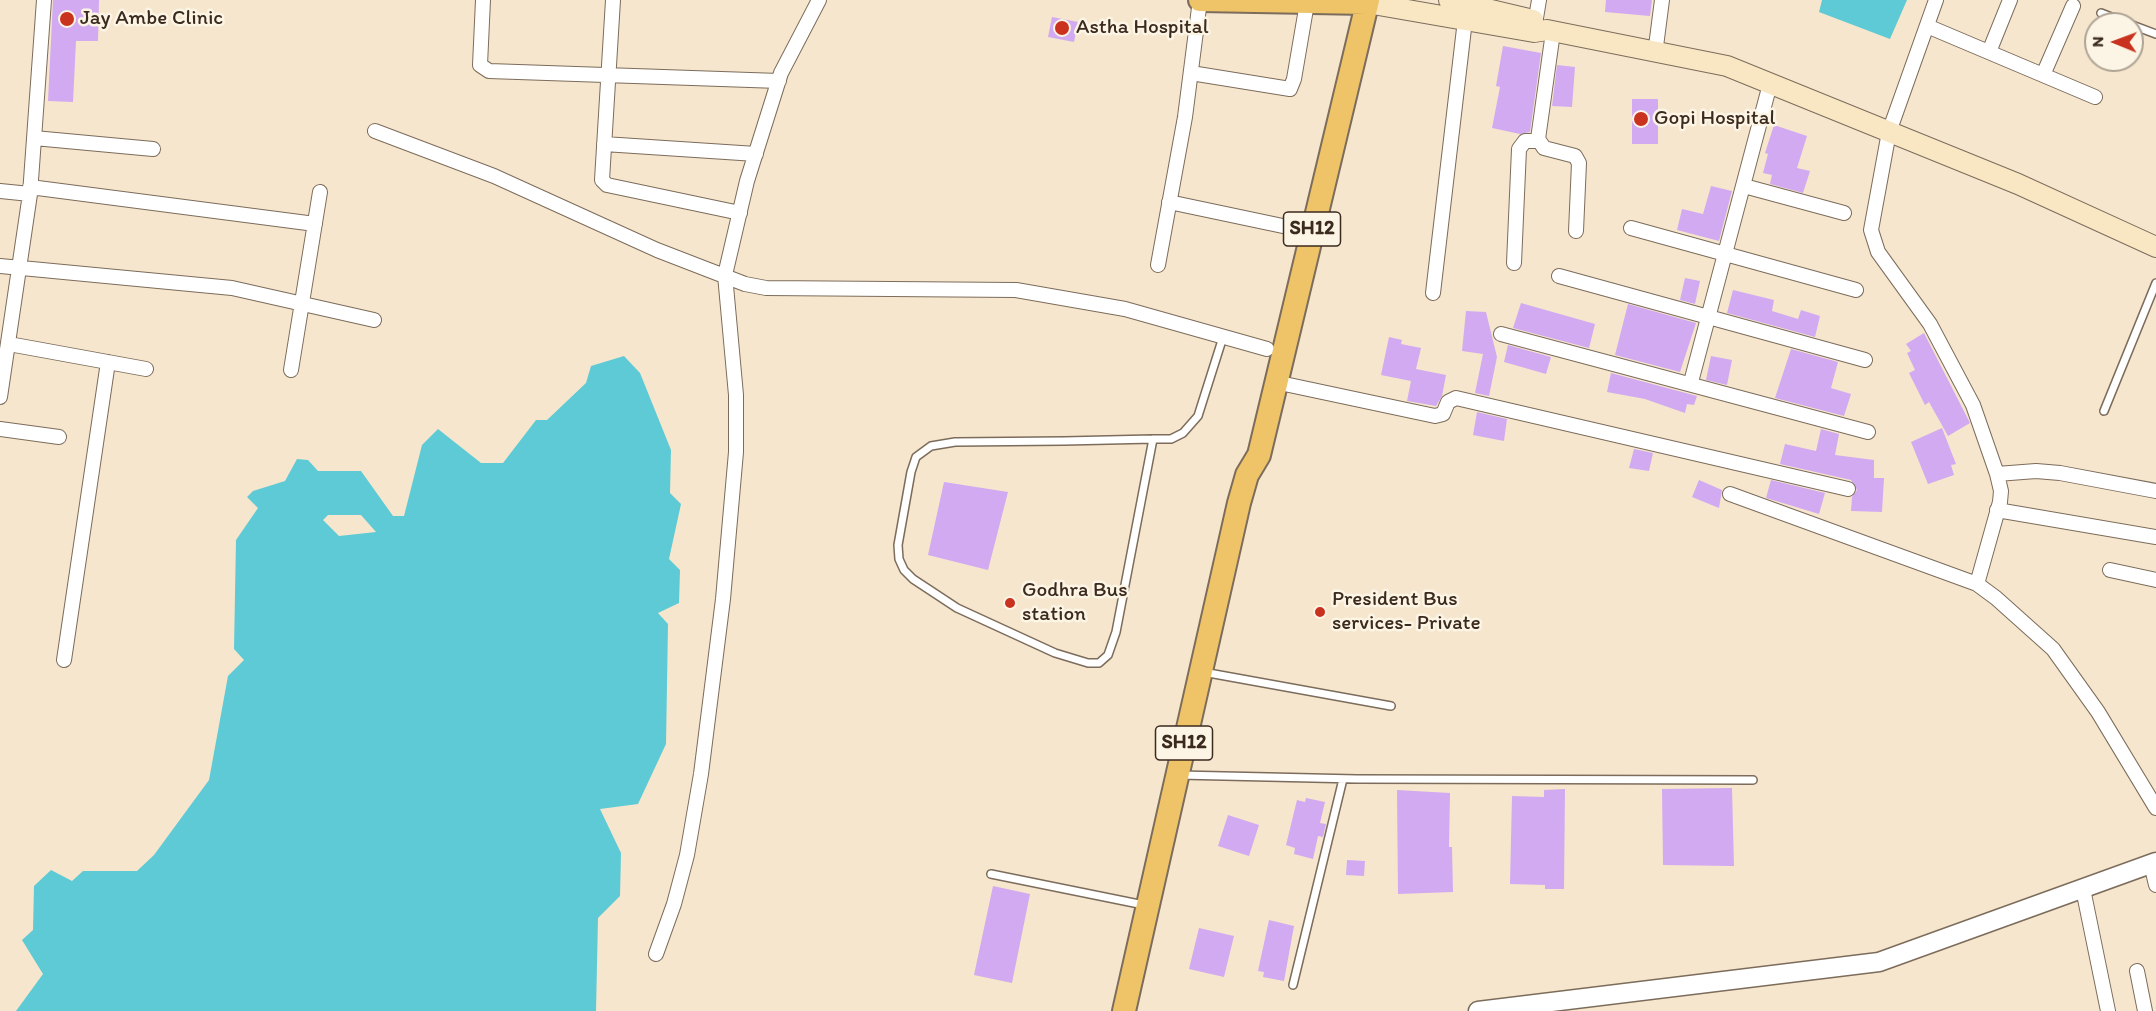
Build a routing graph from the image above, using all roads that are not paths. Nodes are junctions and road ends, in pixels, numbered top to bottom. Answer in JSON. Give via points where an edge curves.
{"nodes":[{"id":1,"x":44,"y":0,"type":"edge"},
{"id":2,"x":483,"y":0,"type":"edge"},
{"id":3,"x":614,"y":0,"type":"edge"},
{"id":4,"x":819,"y":0,"type":"edge"},
{"id":5,"x":1200,"y":0,"type":"edge"},
{"id":6,"x":1449,"y":0,"type":"edge"},
{"id":7,"x":1539,"y":0,"type":"edge"},
{"id":8,"x":1662,"y":0,"type":"edge"},
{"id":9,"x":1936,"y":0,"type":"edge"},
{"id":10,"x":2010,"y":0,"type":"edge"},
{"id":11,"x":1360,"y":1,"type":"edge"},
{"id":12,"x":1307,"y":3,"type":"junction"},
{"id":13,"x":2073,"y":6,"type":"dead end"},
{"id":14,"x":1465,"y":20,"type":"junction"},
{"id":15,"x":1927,"y":26,"type":"junction"},
{"id":16,"x":1542,"y":29,"type":"junction"},
{"id":17,"x":1989,"y":52,"type":"junction"},
{"id":18,"x":1655,"y":54,"type":"junction"},
{"id":19,"x":1191,"y":73,"type":"junction"},
{"id":20,"x":608,"y":75,"type":"junction"},
{"id":21,"x":2043,"y":75,"type":"junction"},
{"id":22,"x":779,"y":81,"type":"junction"},
{"id":23,"x":1770,"y":84,"type":"junction"},
{"id":24,"x":2095,"y":97,"type":"dead end"},
{"id":25,"x":375,"y":131,"type":"dead end"},
{"id":26,"x":1889,"y":132,"type":"junction"},
{"id":27,"x":34,"y":138,"type":"junction"},
{"id":28,"x":1539,"y":141,"type":"junction"},
{"id":29,"x":604,"y":144,"type":"junction"},
{"id":30,"x":153,"y":149,"type":"dead end"},
{"id":31,"x":756,"y":153,"type":"junction"},
{"id":32,"x":1744,"y":186,"type":"junction"},
{"id":33,"x":30,"y":191,"type":"junction"},
{"id":34,"x":0,"y":192,"type":"edge"},
{"id":35,"x":320,"y":192,"type":"dead end"},
{"id":36,"x":1169,"y":202,"type":"junction"},
{"id":37,"x":740,"y":213,"type":"junction"},
{"id":38,"x":1844,"y":213,"type":"dead end"},
{"id":39,"x":315,"y":224,"type":"junction"},
{"id":40,"x":1631,"y":228,"type":"dead end"},
{"id":41,"x":1297,"y":229,"type":"junction"},
{"id":42,"x":1576,"y":231,"type":"dead end"},
{"id":43,"x":2156,"y":247,"type":"edge"},
{"id":44,"x":1727,"y":254,"type":"junction"},
{"id":45,"x":1514,"y":263,"type":"dead end"},
{"id":46,"x":1158,"y":265,"type":"dead end"},
{"id":47,"x":0,"y":266,"type":"edge"},
{"id":48,"x":20,"y":268,"type":"junction"},
{"id":49,"x":725,"y":275,"type":"junction"},
{"id":50,"x":1559,"y":276,"type":"dead end"},
{"id":51,"x":2156,"y":283,"type":"edge"},
{"id":52,"x":1856,"y":290,"type":"dead end"},
{"id":53,"x":1433,"y":292,"type":"dead end"},
{"id":54,"x":302,"y":304,"type":"junction"},
{"id":55,"x":1708,"y":317,"type":"junction"},
{"id":56,"x":374,"y":320,"type":"dead end"},
{"id":57,"x":1501,"y":334,"type":"dead end"},
{"id":58,"x":1223,"y":337,"type":"junction"},
{"id":59,"x":6,"y":349,"type":"edge"},
{"id":60,"x":1267,"y":349,"type":"junction"},
{"id":61,"x":1865,"y":360,"type":"dead end"},
{"id":62,"x":108,"y":362,"type":"junction"},
{"id":63,"x":146,"y":369,"type":"dead end"},
{"id":64,"x":291,"y":370,"type":"dead end"},
{"id":65,"x":1275,"y":382,"type":"junction"},
{"id":66,"x":1691,"y":382,"type":"junction"},
{"id":67,"x":0,"y":397,"type":"edge"},
{"id":68,"x":2104,"y":411,"type":"dead end"},
{"id":69,"x":0,"y":429,"type":"edge"},
{"id":70,"x":1868,"y":432,"type":"dead end"},
{"id":71,"x":59,"y":437,"type":"dead end"},
{"id":72,"x":1153,"y":439,"type":"junction"},
{"id":73,"x":1997,"y":474,"type":"junction"},
{"id":74,"x":1246,"y":475,"type":"junction"},
{"id":75,"x":1848,"y":489,"type":"dead end"},
{"id":76,"x":2156,"y":491,"type":"edge"},
{"id":77,"x":1730,"y":494,"type":"dead end"},
{"id":78,"x":1997,"y":510,"type":"junction"},
{"id":79,"x":2156,"y":537,"type":"edge"},
{"id":80,"x":2110,"y":570,"type":"dead end"},
{"id":81,"x":2156,"y":580,"type":"edge"},
{"id":82,"x":1977,"y":584,"type":"junction"},
{"id":83,"x":64,"y":660,"type":"dead end"},
{"id":84,"x":1201,"y":672,"type":"junction"},
{"id":85,"x":1391,"y":706,"type":"dead end"},
{"id":86,"x":1177,"y":775,"type":"junction"},
{"id":87,"x":1343,"y":779,"type":"junction"},
{"id":88,"x":1753,"y":780,"type":"dead end"},
{"id":89,"x":2156,"y":808,"type":"edge"},
{"id":90,"x":2154,"y":863,"type":"edge"},
{"id":91,"x":991,"y":874,"type":"dead end"},
{"id":92,"x":2156,"y":885,"type":"edge"},
{"id":93,"x":2083,"y":889,"type":"junction"},
{"id":94,"x":1147,"y":906,"type":"junction"},
{"id":95,"x":656,"y":954,"type":"dead end"},
{"id":96,"x":2137,"y":971,"type":"dead end"},
{"id":97,"x":1293,"y":985,"type":"dead end"},
{"id":98,"x":1124,"y":1011,"type":"edge"},
{"id":99,"x":1478,"y":1011,"type":"edge"},
{"id":100,"x":2108,"y":1011,"type":"edge"},
{"id":101,"x":2145,"y":1011,"type":"edge"}],
"edges":[{"from":1,"to":27,"type":"street"},
{"from":2,"to":20,"type":"street","via":[[483,69]]},
{"from":3,"to":20,"type":"street"},
{"from":4,"to":22,"type":"street"},
{"from":5,"to":12,"type":"main road"},
{"from":5,"to":19,"type":"street"},
{"from":6,"to":16,"type":"main road"},
{"from":7,"to":16,"type":"street"},
{"from":8,"to":18,"type":"street"},
{"from":9,"to":15,"type":"street"},
{"from":10,"to":17,"type":"street"},
{"from":11,"to":12,"type":"main road"},
{"from":11,"to":14,"type":"main road"},
{"from":11,"to":41,"type":"main road","number":"SH12"},
{"from":11,"to":65,"type":"main road","number":"SH12"},
{"from":12,"to":19,"type":"street","via":[[1290,89]]},
{"from":13,"to":21,"type":"street"},
{"from":14,"to":16,"type":"main road"},
{"from":14,"to":53,"type":"street"},
{"from":15,"to":17,"type":"street"},
{"from":15,"to":26,"type":"street"},
{"from":16,"to":18,"type":"main road"},
{"from":16,"to":28,"type":"street"},
{"from":17,"to":21,"type":"street"},
{"from":18,"to":23,"type":"main road","via":[[1727,66]]},
{"from":19,"to":36,"type":"street"},
{"from":20,"to":22,"type":"street"},
{"from":20,"to":29,"type":"street"},
{"from":21,"to":24,"type":"street"},
{"from":22,"to":31,"type":"street"},
{"from":23,"to":26,"type":"main road"},
{"from":23,"to":32,"type":"street"},
{"from":25,"to":49,"type":"street","via":[[494,176],[657,250]]},
{"from":26,"to":43,"type":"main road","via":[[2018,184]]},
{"from":26,"to":73,"type":"street","via":[[1872,215],[1873,242],[1935,334],[1973,405]]},
{"from":27,"to":30,"type":"street"},
{"from":27,"to":33,"type":"street"},
{"from":28,"to":42,"type":"street","via":[[1544,148],[1575,156],[1579,163]]},
{"from":28,"to":45,"type":"street","via":[[1524,141],[1519,149]]},
{"from":29,"to":31,"type":"street"},
{"from":29,"to":37,"type":"street","via":[[601,177],[607,185]]},
{"from":31,"to":37,"type":"street"},
{"from":32,"to":38,"type":"street"},
{"from":32,"to":44,"type":"street"},
{"from":33,"to":34,"type":"street"},
{"from":33,"to":39,"type":"street"},
{"from":33,"to":48,"type":"street"},
{"from":35,"to":39,"type":"street"},
{"from":36,"to":41,"type":"street"},
{"from":36,"to":46,"type":"street"},
{"from":37,"to":49,"type":"street"},
{"from":39,"to":54,"type":"street"},
{"from":40,"to":44,"type":"street"},
{"from":41,"to":60,"type":"main road","number":"SH12"},
{"from":44,"to":52,"type":"street"},
{"from":44,"to":55,"type":"street"},
{"from":47,"to":48,"type":"street"},
{"from":48,"to":54,"type":"street","via":[[232,288]]},
{"from":48,"to":59,"type":"street"},
{"from":49,"to":58,"type":"street","via":[[766,288],[1016,290],[1125,309]]},
{"from":49,"to":95,"type":"street","via":[[736,395],[736,452],[723,599],[687,855]]},
{"from":50,"to":55,"type":"street"},
{"from":51,"to":68,"type":"lane"},
{"from":54,"to":56,"type":"street"},
{"from":54,"to":64,"type":"street"},
{"from":55,"to":61,"type":"street"},
{"from":55,"to":66,"type":"street"},
{"from":57,"to":66,"type":"street"},
{"from":58,"to":60,"type":"street"},
{"from":58,"to":72,"type":"lane","via":[[1198,416],[1183,433],[1171,439]]},
{"from":59,"to":62,"type":"street"},
{"from":59,"to":67,"type":"street"},
{"from":60,"to":74,"type":"main road","number":"SH12","via":[[1244,450]]},
{"from":62,"to":63,"type":"street"},
{"from":62,"to":83,"type":"street"},
{"from":65,"to":74,"type":"main road","number":"SH12","via":[[1259,455]]},
{"from":65,"to":75,"type":"street","via":[[1435,416],[1443,414],[1448,402],[1456,398]]},
{"from":66,"to":70,"type":"street"},
{"from":69,"to":71,"type":"street"},
{"from":72,"to":72,"type":"lane","via":[[955,442],[931,446],[916,458],[910,472],[898,545],[904,570],[957,608],[1055,653],[1099,663],[1108,656],[1116,632]]},
{"from":73,"to":76,"type":"street","via":[[2060,473]]},
{"from":73,"to":78,"type":"street","via":[[2001,491]]},
{"from":74,"to":84,"type":"main road","number":"SH12"},
{"from":77,"to":82,"type":"street"},
{"from":78,"to":79,"type":"street"},
{"from":78,"to":82,"type":"street"},
{"from":80,"to":81,"type":"street"},
{"from":82,"to":89,"type":"street","via":[[2053,649],[2098,712]]},
{"from":84,"to":85,"type":"lane"},
{"from":84,"to":86,"type":"main road","number":"SH12"},
{"from":86,"to":87,"type":"lane"},
{"from":86,"to":94,"type":"main road","number":"SH12"},
{"from":87,"to":88,"type":"lane"},
{"from":87,"to":97,"type":"lane"},
{"from":90,"to":92,"type":"street"},
{"from":90,"to":93,"type":"street"},
{"from":91,"to":94,"type":"lane"},
{"from":93,"to":99,"type":"street","via":[[1879,962]]},
{"from":93,"to":100,"type":"street"},
{"from":94,"to":98,"type":"main road","number":"SH12"},
{"from":96,"to":101,"type":"street"}]}
